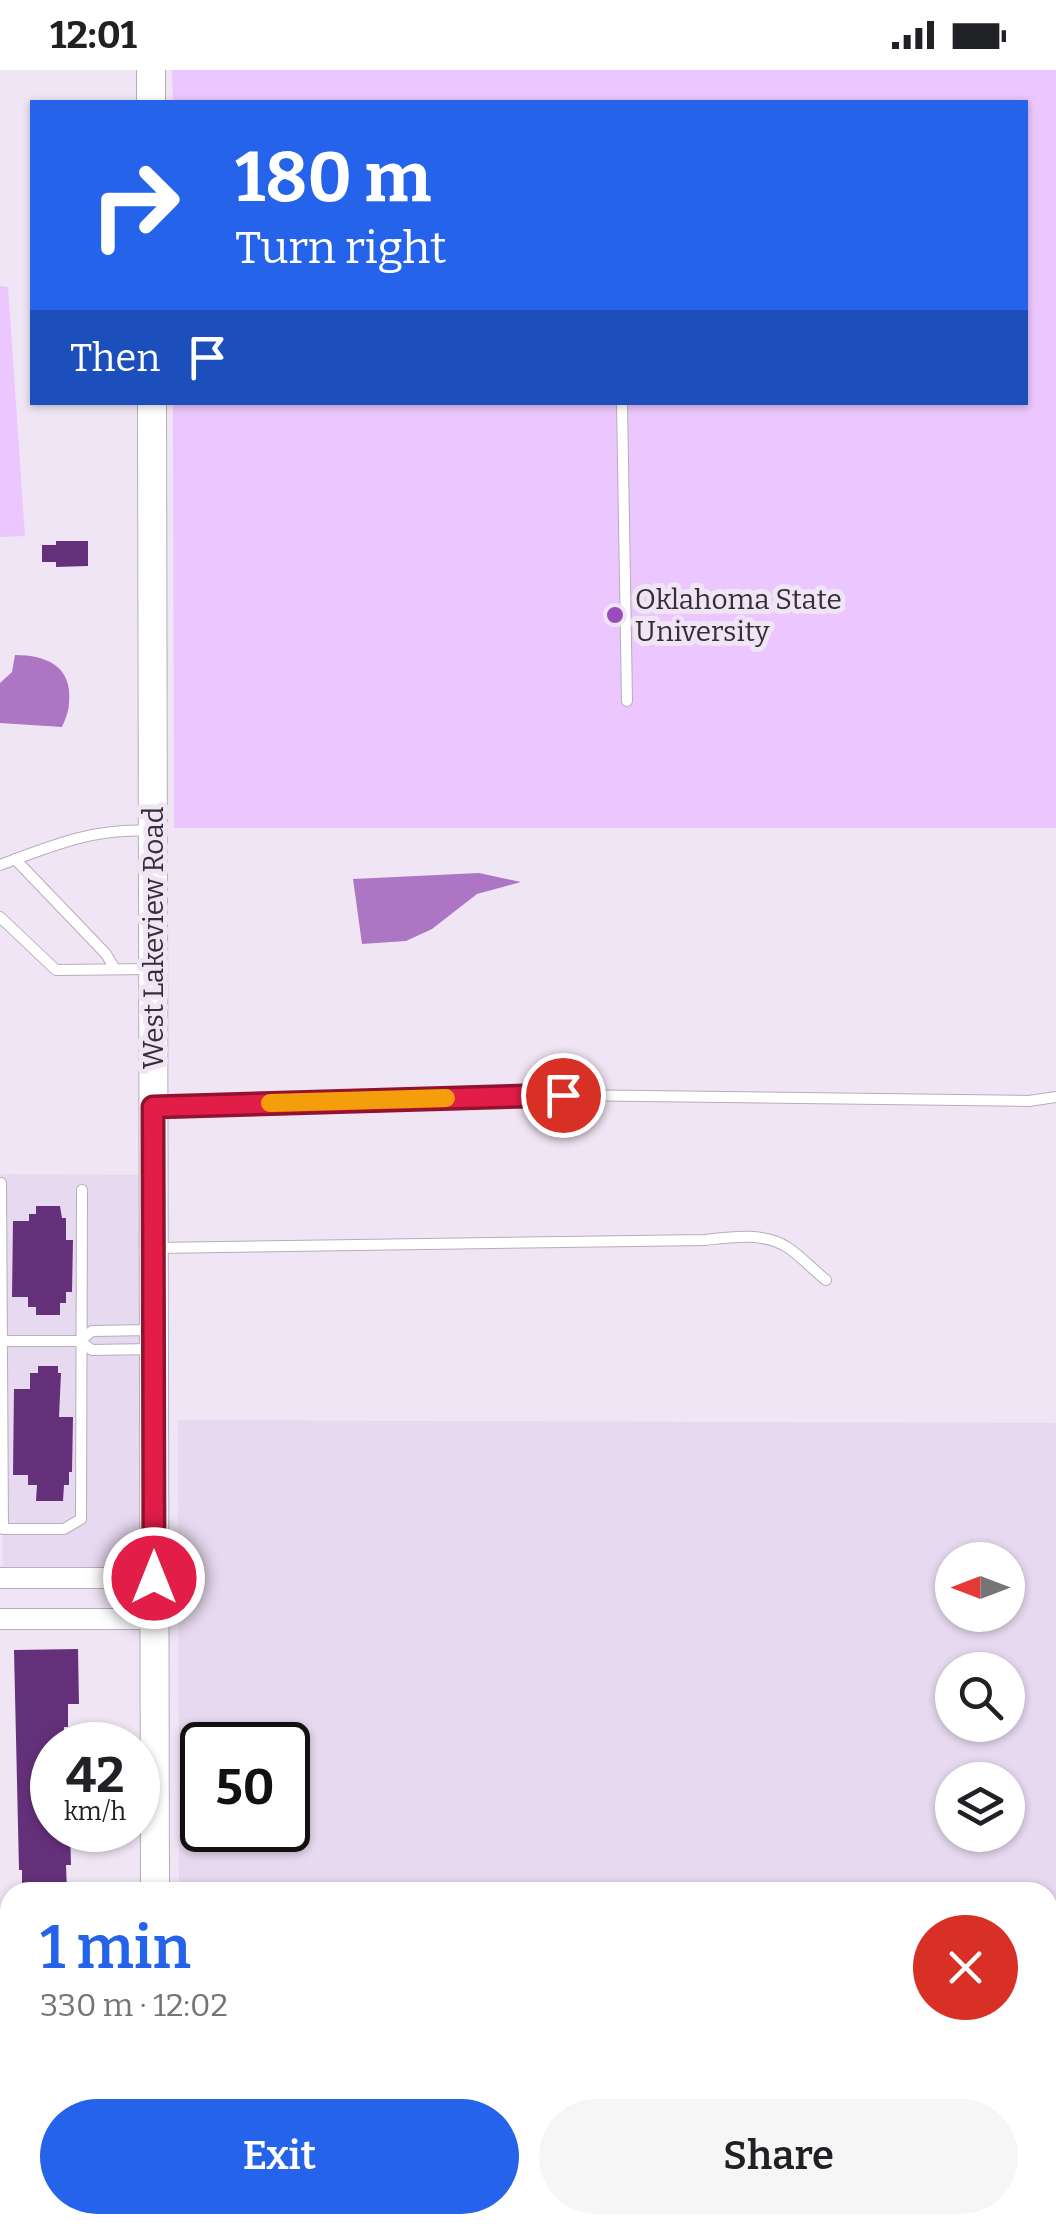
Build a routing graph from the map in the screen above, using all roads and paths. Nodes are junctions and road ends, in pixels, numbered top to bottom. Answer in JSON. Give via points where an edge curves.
{"nodes":[{"id":1,"x":151,"y":70,"type":"edge"},
{"id":2,"x":151,"y":100,"type":"edge"},
{"id":3,"x":152,"y":405,"type":"edge"},
{"id":4,"x":622,"y":405,"type":"edge"},
{"id":5,"x":628,"y":701,"type":"dead end"},
{"id":6,"x":152,"y":831,"type":"junction"},
{"id":7,"x":15,"y":859,"type":"junction"},
{"id":8,"x":0,"y":865,"type":"edge"},
{"id":9,"x":0,"y":917,"type":"edge"},
{"id":10,"x":115,"y":969,"type":"junction"},
{"id":11,"x":153,"y":969,"type":"junction"},
{"id":12,"x":1056,"y":1098,"type":"edge"},
{"id":13,"x":153,"y":1107,"type":"junction"},
{"id":14,"x":1,"y":1182,"type":"edge"},
{"id":15,"x":82,"y":1190,"type":"dead end"},
{"id":16,"x":153,"y":1248,"type":"junction"},
{"id":17,"x":826,"y":1280,"type":"dead end"},
{"id":18,"x":1,"y":1285,"type":"edge"},
{"id":19,"x":153,"y":1339,"type":"junction"},
{"id":20,"x":80,"y":1340,"type":"junction"},
{"id":21,"x":2,"y":1341,"type":"edge"},
{"id":22,"x":0,"y":1578,"type":"edge"},
{"id":23,"x":154,"y":1578,"type":"junction"},
{"id":24,"x":154,"y":1618,"type":"junction"},
{"id":25,"x":0,"y":1620,"type":"edge"},
{"id":26,"x":155,"y":1882,"type":"edge"}],
"edges":[{"from":1,"to":2,"type":"main road"},
{"from":3,"to":6,"type":"main road","name":"West Lakeview Road"},
{"from":4,"to":5,"type":"lane"},
{"from":6,"to":7,"type":"lane","via":[[86,835]]},
{"from":6,"to":11,"type":"main road","name":"West Lakeview Road"},
{"from":7,"to":8,"type":"lane"},
{"from":7,"to":10,"type":"lane"},
{"from":9,"to":10,"type":"lane","via":[[56,970]]},
{"from":10,"to":11,"type":"lane"},
{"from":11,"to":13,"type":"main road","name":"West Lakeview Road"},
{"from":12,"to":13,"type":"lane","via":[[563,1095]]},
{"from":13,"to":16,"type":"main road","name":"West Lakeview Road"},
{"from":14,"to":18,"type":"lane"},
{"from":15,"to":20,"type":"lane"},
{"from":16,"to":17,"type":"lane","via":[[740,1236],[787,1247]]},
{"from":16,"to":19,"type":"main road","name":"West Lakeview Road"},
{"from":18,"to":21,"type":"lane"},
{"from":19,"to":20,"type":"lane","via":[[92,1331]]},
{"from":19,"to":20,"type":"lane","via":[[92,1350]]},
{"from":19,"to":23,"type":"main road","name":"West Lakeview Road"},
{"from":20,"to":21,"type":"lane"},
{"from":20,"to":21,"type":"lane","via":[[81,1519],[64,1529],[3,1529]]},
{"from":22,"to":23,"type":"street"},
{"from":23,"to":24,"type":"main road","name":"West Lakeview Road"},
{"from":24,"to":25,"type":"street"},
{"from":24,"to":26,"type":"main road","name":"West Lakeview Road"}]}
